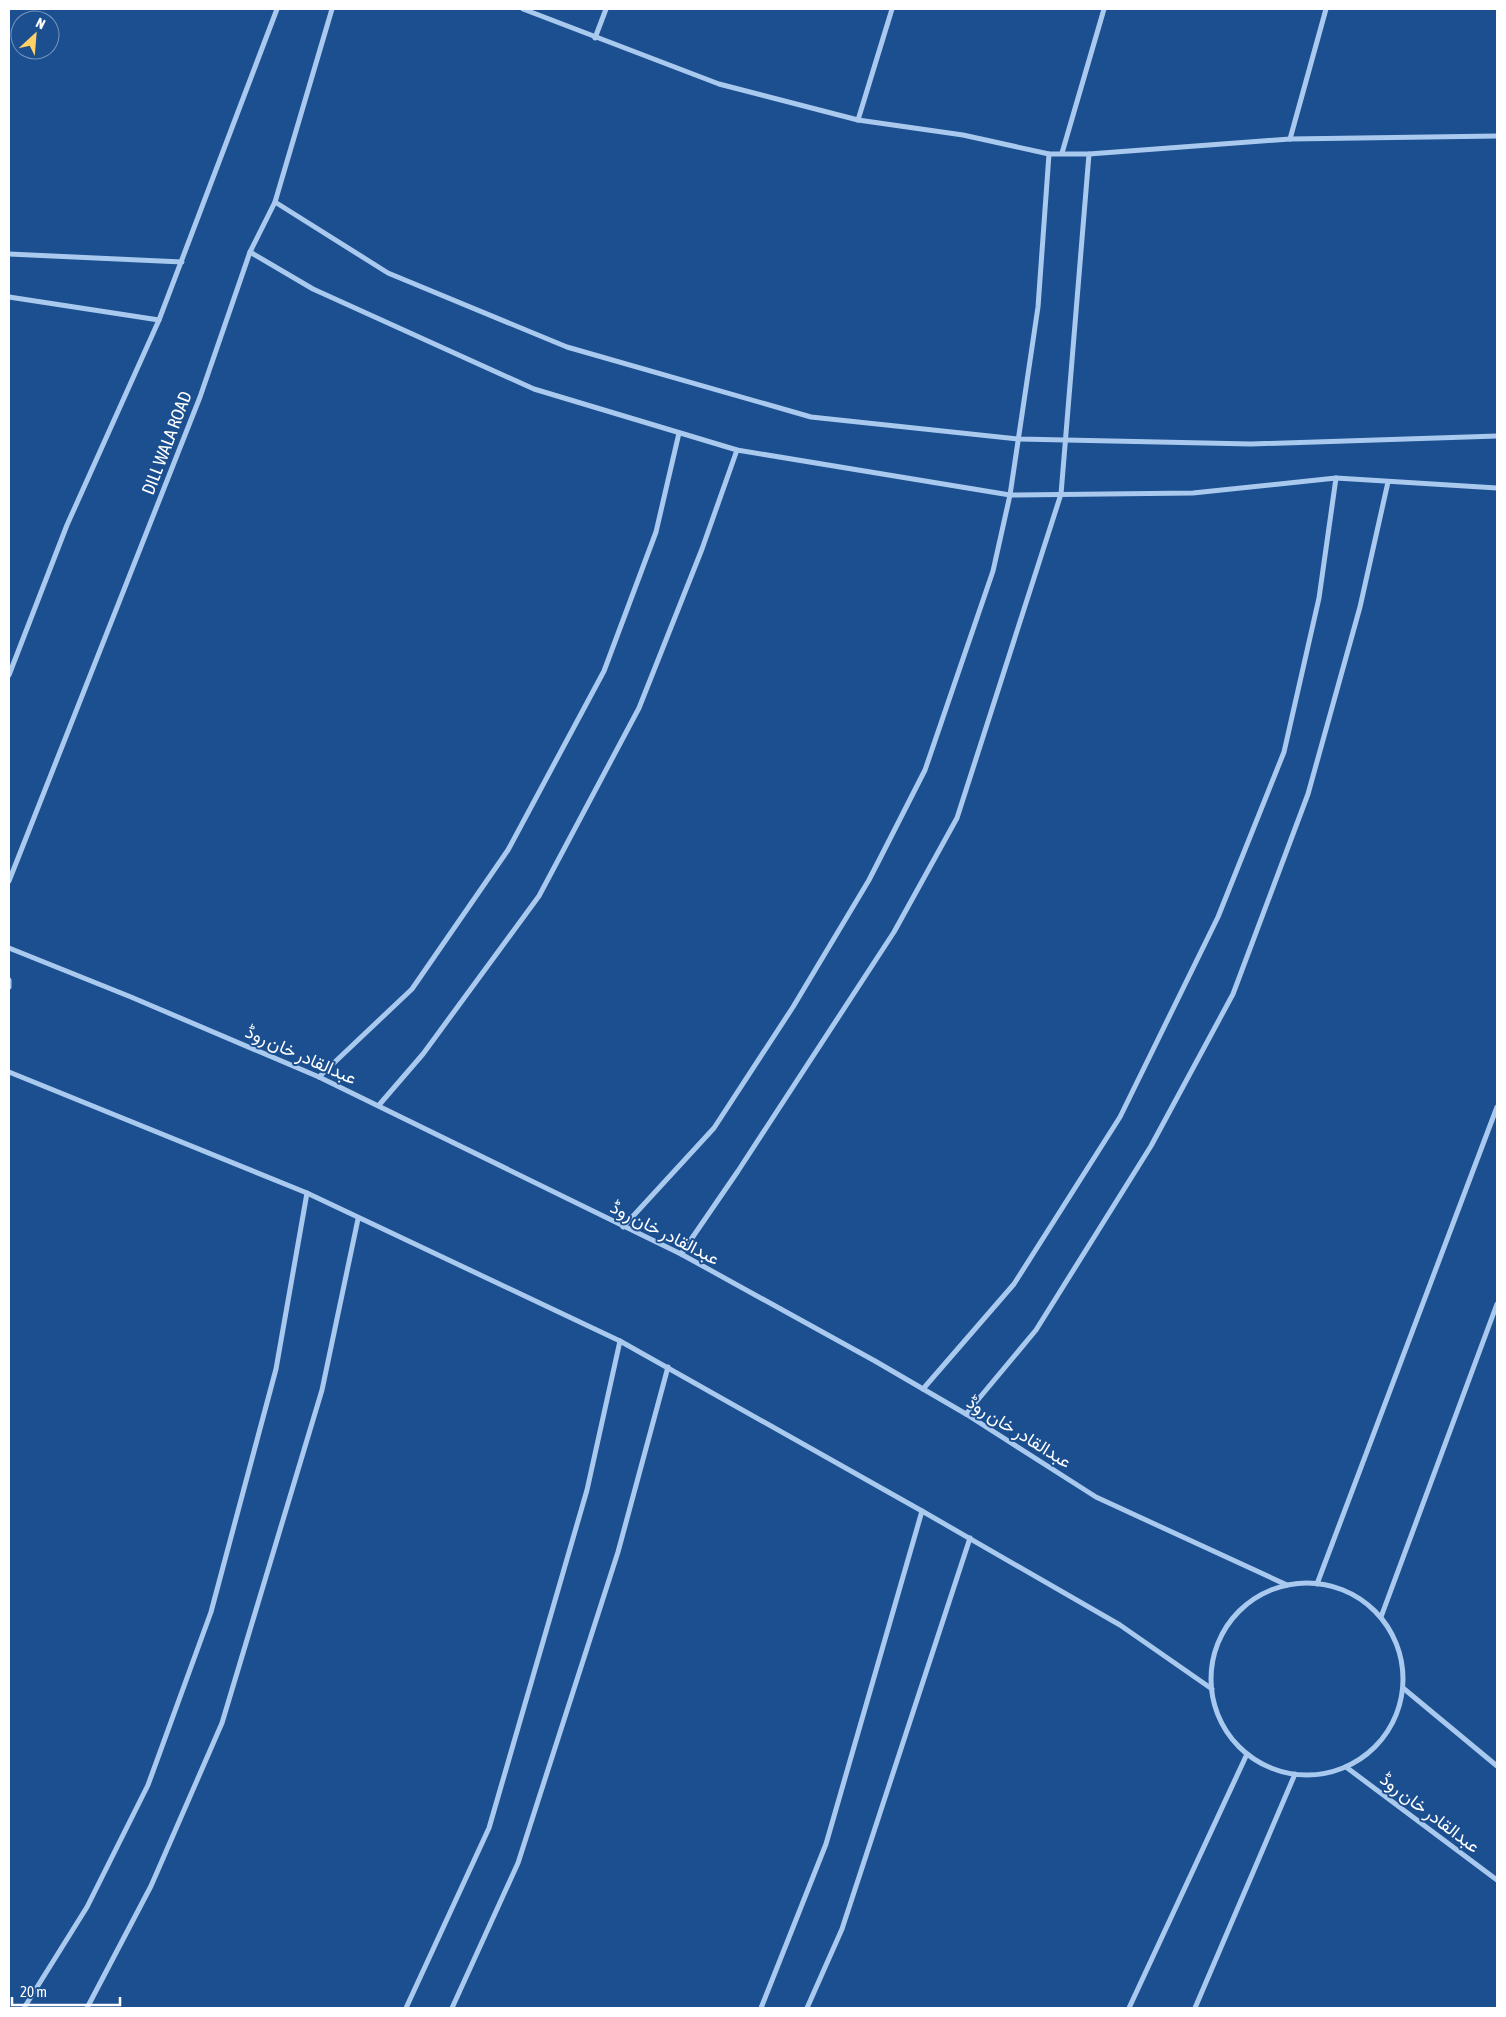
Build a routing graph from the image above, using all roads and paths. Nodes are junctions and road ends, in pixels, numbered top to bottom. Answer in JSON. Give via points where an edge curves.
{"nodes":[{"id":1,"x":277,"y":9,"type":"edge"},
{"id":2,"x":332,"y":9,"type":"edge"},
{"id":3,"x":524,"y":9,"type":"edge"},
{"id":4,"x":606,"y":9,"type":"edge"},
{"id":5,"x":892,"y":9,"type":"edge"},
{"id":6,"x":1104,"y":9,"type":"edge"},
{"id":7,"x":1326,"y":9,"type":"edge"},
{"id":8,"x":596,"y":38,"type":"junction"},
{"id":9,"x":858,"y":120,"type":"junction"},
{"id":10,"x":1497,"y":136,"type":"edge"},
{"id":11,"x":1290,"y":139,"type":"junction"},
{"id":12,"x":1049,"y":154,"type":"junction"},
{"id":13,"x":1062,"y":154,"type":"junction"},
{"id":14,"x":1089,"y":154,"type":"junction"},
{"id":15,"x":275,"y":202,"type":"junction"},
{"id":16,"x":250,"y":252,"type":"junction"},
{"id":17,"x":9,"y":254,"type":"edge"},
{"id":18,"x":182,"y":262,"type":"junction"},
{"id":19,"x":9,"y":297,"type":"edge"},
{"id":20,"x":159,"y":320,"type":"junction"},
{"id":21,"x":679,"y":433,"type":"junction"},
{"id":22,"x":1497,"y":436,"type":"edge"},
{"id":23,"x":1019,"y":439,"type":"junction"},
{"id":24,"x":1066,"y":439,"type":"junction"},
{"id":25,"x":737,"y":450,"type":"junction"},
{"id":26,"x":1336,"y":478,"type":"junction"},
{"id":27,"x":1388,"y":482,"type":"junction"},
{"id":28,"x":1497,"y":488,"type":"edge"},
{"id":29,"x":1061,"y":494,"type":"junction"},
{"id":30,"x":1010,"y":495,"type":"junction"},
{"id":31,"x":9,"y":675,"type":"edge"},
{"id":32,"x":9,"y":881,"type":"edge"},
{"id":33,"x":9,"y":948,"type":"edge"},
{"id":34,"x":9,"y":980,"type":"edge"},
{"id":35,"x":9,"y":987,"type":"edge"},
{"id":36,"x":9,"y":1072,"type":"edge"},
{"id":37,"x":319,"y":1077,"type":"junction"},
{"id":38,"x":378,"y":1105,"type":"junction"},
{"id":39,"x":1497,"y":1107,"type":"edge"},
{"id":40,"x":307,"y":1193,"type":"junction"},
{"id":41,"x":358,"y":1219,"type":"junction"},
{"id":42,"x":623,"y":1227,"type":"junction"},
{"id":43,"x":681,"y":1254,"type":"junction"},
{"id":44,"x":1497,"y":1304,"type":"edge"},
{"id":45,"x":1491,"y":1322,"type":"junction"},
{"id":46,"x":1497,"y":1326,"type":"edge"},
{"id":47,"x":620,"y":1341,"type":"junction"},
{"id":48,"x":668,"y":1367,"type":"junction"},
{"id":49,"x":923,"y":1389,"type":"junction"},
{"id":50,"x":966,"y":1414,"type":"junction"},
{"id":51,"x":922,"y":1511,"type":"junction"},
{"id":52,"x":970,"y":1538,"type":"junction"},
{"id":53,"x":1317,"y":1584,"type":"junction"},
{"id":54,"x":1287,"y":1585,"type":"junction"},
{"id":55,"x":1381,"y":1618,"type":"junction"},
{"id":56,"x":1403,"y":1688,"type":"junction"},
{"id":57,"x":1212,"y":1689,"type":"junction"},
{"id":58,"x":1247,"y":1754,"type":"junction"},
{"id":59,"x":1497,"y":1766,"type":"edge"},
{"id":60,"x":1346,"y":1767,"type":"junction"},
{"id":61,"x":1295,"y":1774,"type":"junction"},
{"id":62,"x":1497,"y":1880,"type":"edge"},
{"id":63,"x":24,"y":2008,"type":"edge"},
{"id":64,"x":87,"y":2008,"type":"edge"},
{"id":65,"x":406,"y":2008,"type":"edge"},
{"id":66,"x":452,"y":2008,"type":"edge"},
{"id":67,"x":762,"y":2008,"type":"edge"},
{"id":68,"x":807,"y":2008,"type":"edge"},
{"id":69,"x":1129,"y":2008,"type":"edge"},
{"id":70,"x":1195,"y":2008,"type":"edge"}],
"edges":[{"from":1,"to":18,"type":"street"},
{"from":2,"to":15,"type":"street","name":"DILL WALA ROAD"},
{"from":3,"to":8,"type":"street"},
{"from":4,"to":8,"type":"street"},
{"from":5,"to":9,"type":"street"},
{"from":6,"to":13,"type":"street"},
{"from":7,"to":11,"type":"street"},
{"from":8,"to":9,"type":"street","via":[[719,84]]},
{"from":9,"to":12,"type":"street","via":[[963,135]]},
{"from":10,"to":11,"type":"street"},
{"from":11,"to":14,"type":"street"},
{"from":12,"to":13,"type":"street"},
{"from":12,"to":23,"type":"street","via":[[1038,307]]},
{"from":13,"to":14,"type":"street"},
{"from":14,"to":24,"type":"street"},
{"from":15,"to":16,"type":"street","name":"DILL WALA ROAD"},
{"from":15,"to":23,"type":"street","via":[[388,273],[567,348],[811,417]]},
{"from":16,"to":21,"type":"street","via":[[313,289],[534,390]]},
{"from":16,"to":32,"type":"street","name":"DILL WALA ROAD","via":[[200,397]]},
{"from":17,"to":18,"type":"street"},
{"from":18,"to":20,"type":"street"},
{"from":19,"to":20,"type":"street"},
{"from":20,"to":31,"type":"street","via":[[67,526]]},
{"from":21,"to":25,"type":"street"},
{"from":21,"to":37,"type":"street","via":[[656,532],[604,671],[508,850],[412,989]]},
{"from":22,"to":24,"type":"street","via":[[1251,444]]},
{"from":23,"to":24,"type":"street"},
{"from":23,"to":30,"type":"street"},
{"from":24,"to":29,"type":"street"},
{"from":25,"to":30,"type":"street"},
{"from":25,"to":38,"type":"street","via":[[639,708],[539,896],[423,1054]]},
{"from":26,"to":27,"type":"street"},
{"from":26,"to":29,"type":"street","via":[[1192,493]]},
{"from":26,"to":49,"type":"street","via":[[1319,598],[1284,752],[1218,917],[1120,1117],[1014,1284]]},
{"from":27,"to":28,"type":"street"},
{"from":27,"to":50,"type":"street","via":[[1360,607],[1308,794],[1233,994],[1151,1146],[1036,1330]]},
{"from":29,"to":30,"type":"street"},
{"from":29,"to":43,"type":"street","via":[[957,818],[894,932]]},
{"from":30,"to":42,"type":"street","via":[[993,571],[925,770],[869,880],[714,1128]]},
{"from":33,"to":37,"type":"street","name":"عبدالقادر خان روڈ"},
{"from":34,"to":35,"type":"street"},
{"from":36,"to":40,"type":"street"},
{"from":37,"to":38,"type":"street","name":"عبدالقادر خان روڈ"},
{"from":38,"to":42,"type":"street","name":"عبدالقادر خان روڈ"},
{"from":39,"to":53,"type":"street"},
{"from":40,"to":41,"type":"street"},
{"from":40,"to":63,"type":"street","via":[[276,1369],[211,1612],[148,1785],[88,1908]]},
{"from":41,"to":47,"type":"street"},
{"from":41,"to":64,"type":"street","via":[[322,1390],[222,1723],[151,1886]]},
{"from":42,"to":43,"type":"street","name":"عبدالقادر خان روڈ"},
{"from":43,"to":49,"type":"street","name":"عبدالقادر خان روڈ"},
{"from":44,"to":45,"type":"street"},
{"from":45,"to":46,"type":"street"},
{"from":45,"to":55,"type":"street"},
{"from":47,"to":48,"type":"street"},
{"from":47,"to":65,"type":"street","via":[[587,1490],[489,1828]]},
{"from":48,"to":51,"type":"street"},
{"from":48,"to":66,"type":"street","via":[[618,1552],[518,1863]]},
{"from":49,"to":50,"type":"street","name":"عبدالقادر خان روڈ"},
{"from":50,"to":54,"type":"street","name":"عبدالقادر خان روڈ","via":[[1096,1497]]},
{"from":51,"to":52,"type":"street"},
{"from":51,"to":67,"type":"street","via":[[826,1844]]},
{"from":52,"to":57,"type":"street","via":[[1120,1625]]},
{"from":52,"to":68,"type":"street","via":[[842,1928]]},
{"from":53,"to":54,"type":"street"},
{"from":53,"to":55,"type":"street","via":[[1341,1590],[1363,1601]]},
{"from":54,"to":57,"type":"street","via":[[1245,1605],[1229,1622],[1218,1643],[1212,1666]]},
{"from":55,"to":56,"type":"street","via":[[1395,1639]]},
{"from":56,"to":59,"type":"street"},
{"from":56,"to":60,"type":"street","via":[[1398,1713],[1385,1736],[1368,1754]]},
{"from":57,"to":58,"type":"street","via":[[1217,1713],[1229,1734]]},
{"from":58,"to":61,"type":"street","via":[[1270,1767]]},
{"from":58,"to":69,"type":"street"},
{"from":60,"to":61,"type":"street","via":[[1321,1774]]},
{"from":60,"to":62,"type":"street","name":"عبدالقادر خان روڈ"},
{"from":61,"to":70,"type":"street"}]}
